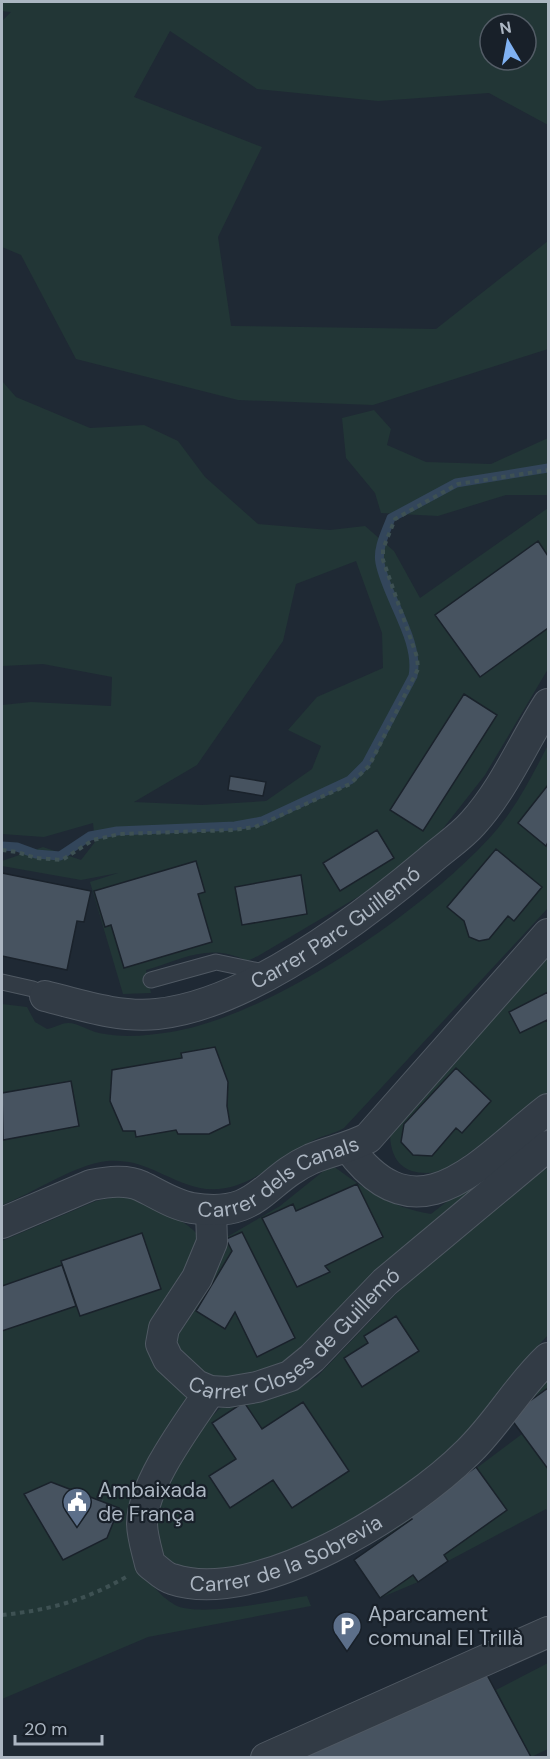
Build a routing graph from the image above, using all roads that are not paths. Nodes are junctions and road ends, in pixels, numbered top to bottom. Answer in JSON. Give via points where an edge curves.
{"nodes":[{"id":1,"x":549,"y":704,"type":"edge"},
{"id":2,"x":549,"y":934,"type":"edge"},
{"id":3,"x":271,"y":972,"type":"junction"},
{"id":4,"x":151,"y":980,"type":"dead end"},
{"id":5,"x":2,"y":982,"type":"edge"},
{"id":6,"x":45,"y":996,"type":"joint"},
{"id":7,"x":549,"y":1109,"type":"edge"},
{"id":8,"x":549,"y":1146,"type":"edge"},
{"id":9,"x":349,"y":1148,"type":"junction"},
{"id":10,"x":211,"y":1210,"type":"junction"},
{"id":11,"x":2,"y":1223,"type":"edge"},
{"id":12,"x":549,"y":1358,"type":"edge"},
{"id":13,"x":210,"y":1391,"type":"junction"},
{"id":14,"x":549,"y":1632,"type":"edge"},
{"id":15,"x":266,"y":1758,"type":"edge"}],
"edges":[{"from":1,"to":3,"type":"street","name":"Carrer Parc Guillemó","via":[[473,824],[342,929]]},
{"from":2,"to":9,"type":"street","name":"Carrer dels Canals","via":[[381,1125]]},
{"from":3,"to":4,"type":"lane","via":[[256,973],[216,962]]},
{"from":3,"to":6,"type":"street","name":"Carrer Parc Guillemó","via":[[208,1004],[157,1014],[122,1014]]},
{"from":5,"to":6,"type":"lane"},
{"from":7,"to":9,"type":"street","via":[[451,1185],[429,1192],[390,1186],[370,1173]]},
{"from":8,"to":13,"type":"street","name":"Carrer Closes de Guillemó","via":[[385,1282],[290,1376],[257,1387]]},
{"from":9,"to":10,"type":"street","name":"Carrer dels Canals","via":[[294,1169],[252,1202]]},
{"from":10,"to":11,"type":"street","name":"Carrer dels Canals","via":[[181,1205],[140,1186],[107,1182],[91,1185]]},
{"from":10,"to":13,"type":"street","name":"Carrer Closes de Guillemó","via":[[212,1242],[197,1278],[164,1328],[161,1344],[195,1385]]},
{"from":12,"to":13,"type":"street","name":"Carrer de la Sobrevia","via":[[469,1451],[400,1508],[319,1554],[232,1583],[192,1584],[170,1579],[150,1564],[142,1522],[162,1465]]},
{"from":14,"to":15,"type":"street"}]}
